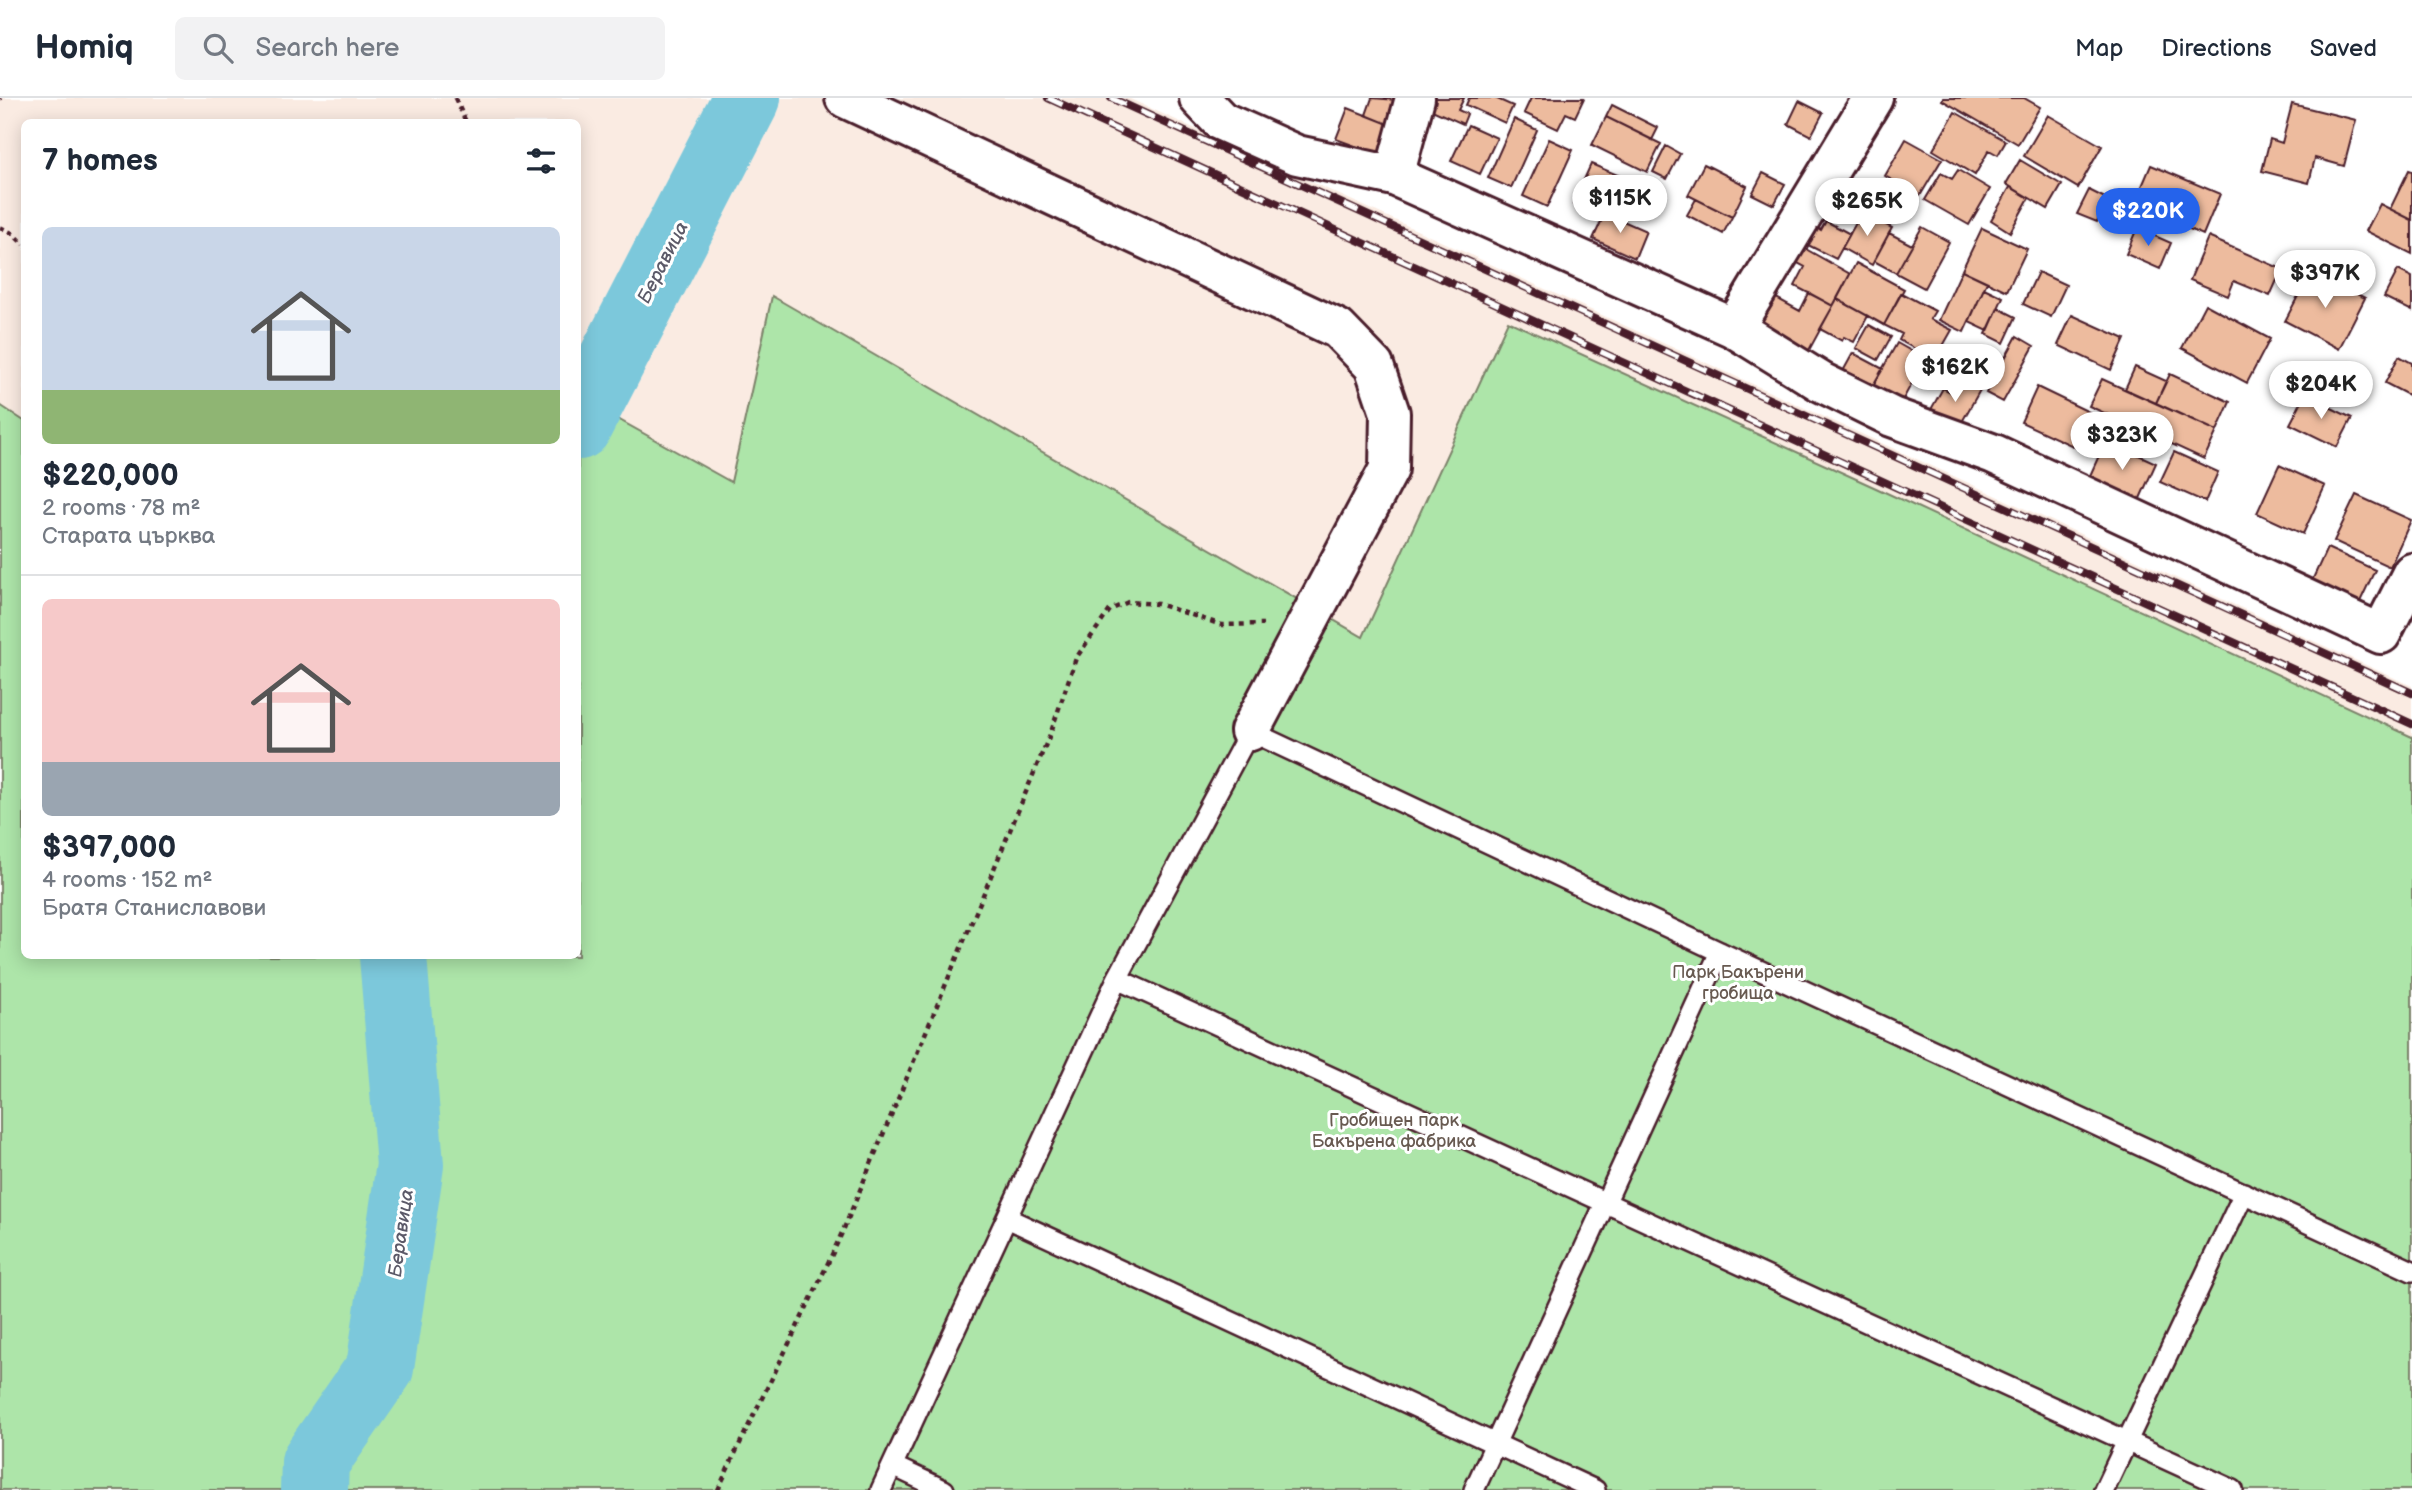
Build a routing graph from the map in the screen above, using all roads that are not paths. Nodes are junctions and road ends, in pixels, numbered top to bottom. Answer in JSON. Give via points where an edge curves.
{"nodes":[{"id":1,"x":845,"y":98,"type":"edge"},
{"id":2,"x":1199,"y":98,"type":"edge"},
{"id":3,"x":1415,"y":98,"type":"edge"},
{"id":4,"x":1873,"y":98,"type":"edge"},
{"id":5,"x":1394,"y":176,"type":"junction"},
{"id":6,"x":1734,"y":328,"type":"junction"},
{"id":7,"x":2412,"y":573,"type":"edge"},
{"id":8,"x":1250,"y":731,"type":"junction"},
{"id":9,"x":1720,"y":952,"type":"junction"},
{"id":10,"x":1118,"y":979,"type":"junction"},
{"id":11,"x":2244,"y":1193,"type":"junction"},
{"id":12,"x":1605,"y":1202,"type":"junction"},
{"id":13,"x":1007,"y":1218,"type":"junction"},
{"id":14,"x":2412,"y":1271,"type":"edge"},
{"id":15,"x":2126,"y":1441,"type":"junction"},
{"id":16,"x":1495,"y":1444,"type":"junction"},
{"id":17,"x":893,"y":1466,"type":"junction"},
{"id":18,"x":881,"y":1490,"type":"edge"},
{"id":19,"x":944,"y":1490,"type":"edge"},
{"id":20,"x":1474,"y":1490,"type":"edge"},
{"id":21,"x":1595,"y":1490,"type":"edge"},
{"id":22,"x":2104,"y":1490,"type":"edge"},
{"id":23,"x":2233,"y":1490,"type":"edge"}],
"edges":[{"from":1,"to":8,"type":"street","via":[[1338,329],[1374,366],[1390,413],[1389,469]]},
{"from":2,"to":5,"type":"street","via":[[1221,121],[1297,155]]},
{"from":3,"to":5,"type":"street"},
{"from":4,"to":6,"type":"street"},
{"from":5,"to":6,"type":"street"},
{"from":6,"to":7,"type":"street","via":[[1821,382],[1892,417],[1994,454],[2381,634]]},
{"from":8,"to":9,"type":"lane"},
{"from":8,"to":10,"type":"lane"},
{"from":9,"to":11,"type":"lane"},
{"from":9,"to":12,"type":"lane"},
{"from":10,"to":12,"type":"lane"},
{"from":10,"to":13,"type":"lane"},
{"from":11,"to":14,"type":"lane"},
{"from":11,"to":15,"type":"lane"},
{"from":12,"to":15,"type":"lane"},
{"from":12,"to":16,"type":"lane"},
{"from":13,"to":16,"type":"lane"},
{"from":13,"to":17,"type":"lane"},
{"from":15,"to":22,"type":"lane"},
{"from":15,"to":23,"type":"lane"},
{"from":16,"to":20,"type":"lane"},
{"from":16,"to":21,"type":"lane"},
{"from":17,"to":18,"type":"lane"},
{"from":17,"to":19,"type":"lane"}]}
